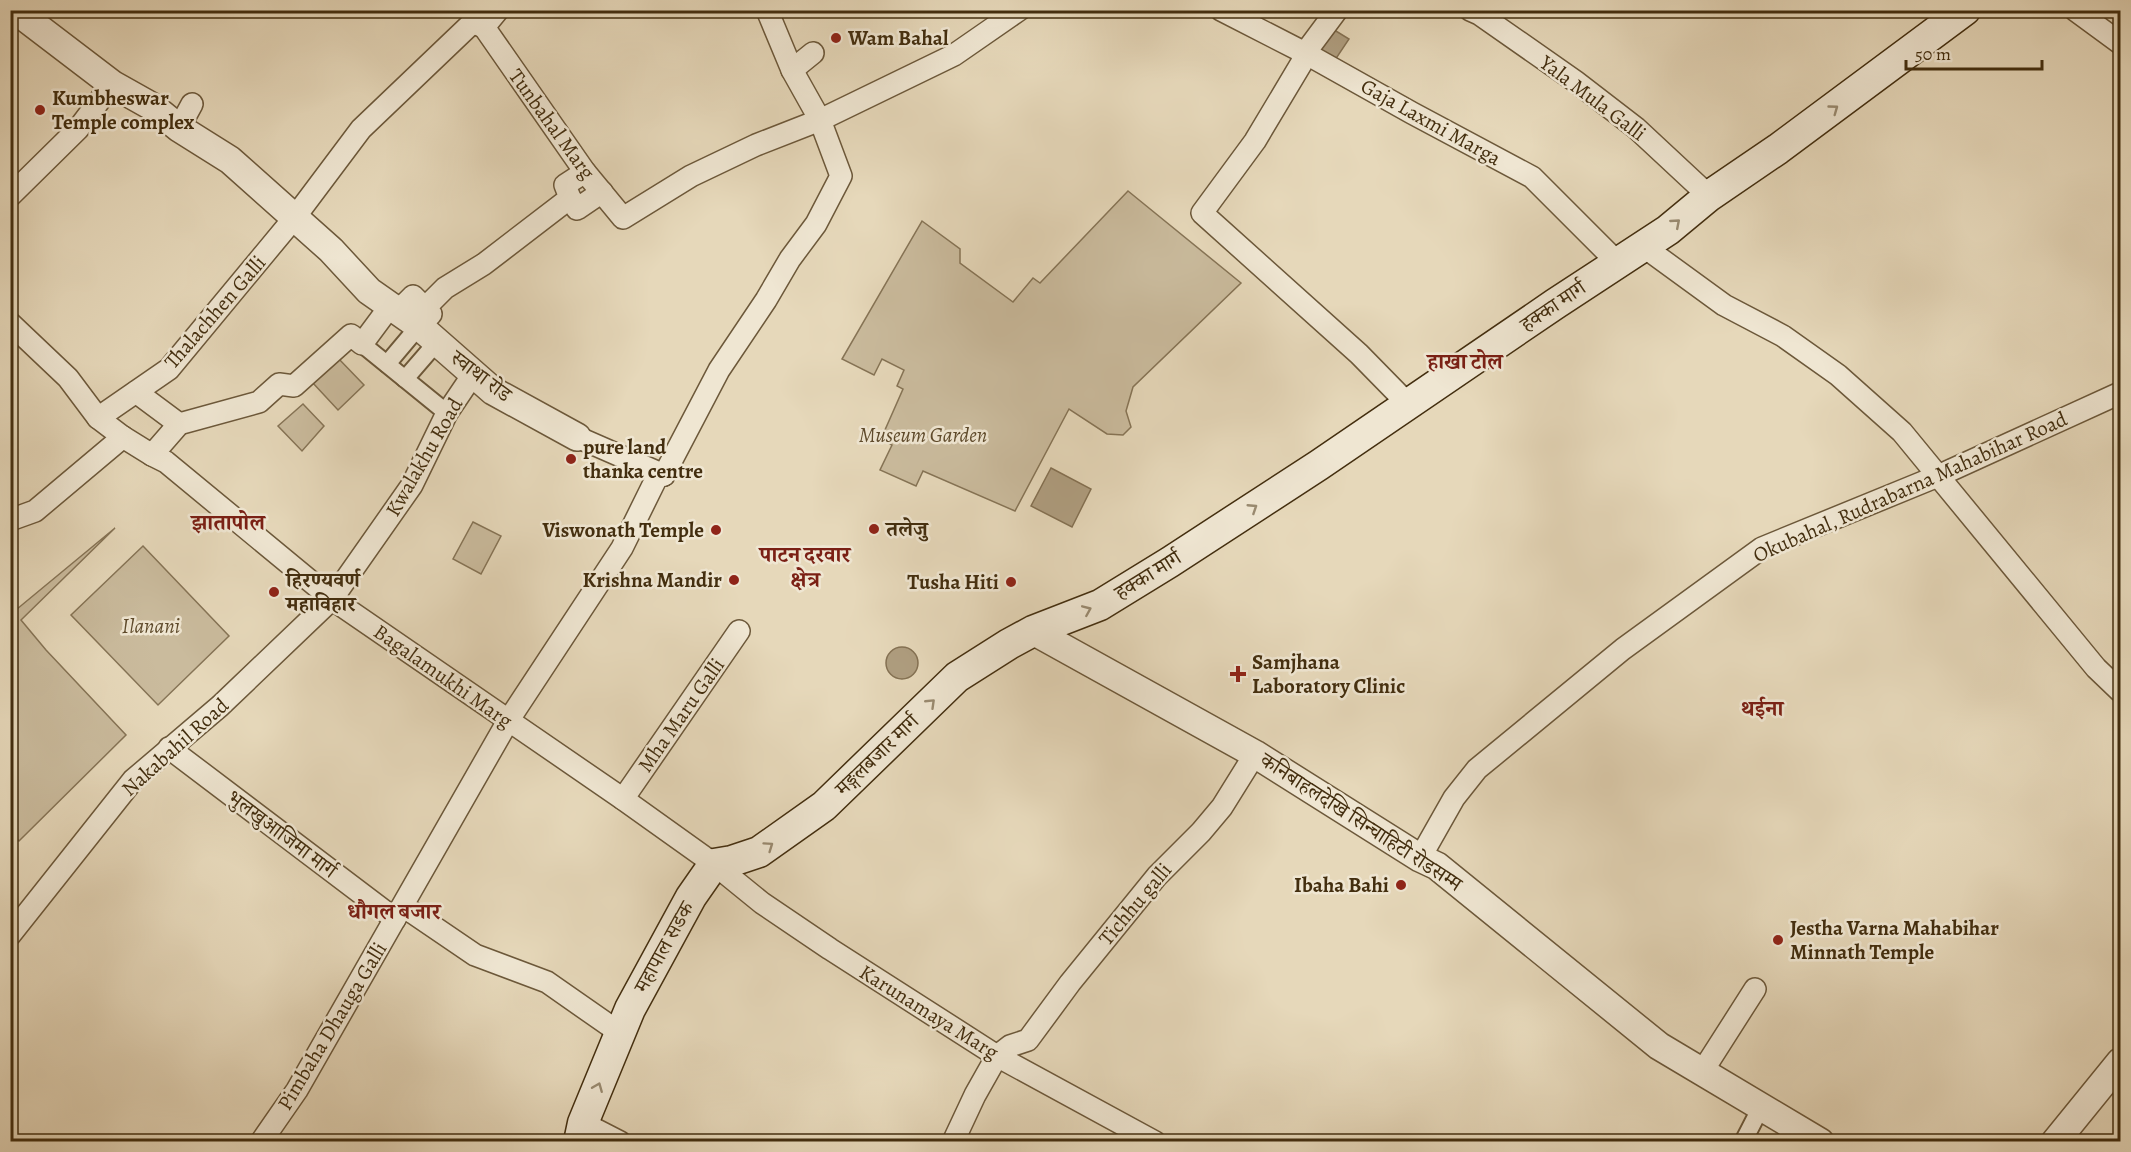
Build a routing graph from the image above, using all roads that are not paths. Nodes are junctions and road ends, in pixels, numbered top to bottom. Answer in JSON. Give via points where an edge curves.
{"nodes":[{"id":1,"x":15,"y":10,"type":"edge"},
{"id":2,"x":498,"y":10,"type":"edge"},
{"id":3,"x":766,"y":10,"type":"edge"},
{"id":4,"x":1019,"y":10,"type":"edge"},
{"id":5,"x":1221,"y":10,"type":"edge"},
{"id":6,"x":1337,"y":10,"type":"edge"},
{"id":7,"x":1470,"y":10,"type":"edge"},
{"id":8,"x":1965,"y":10,"type":"edge"},
{"id":9,"x":2075,"y":10,"type":"edge"},
{"id":10,"x":475,"y":20,"type":"edge"},
{"id":11,"x":2121,"y":43,"type":"edge"},
{"id":12,"x":813,"y":53,"type":"dead end"},
{"id":13,"x":1305,"y":53,"type":"junction"},
{"id":14,"x":792,"y":70,"type":"junction"},
{"id":15,"x":112,"y":84,"type":"junction"},
{"id":16,"x":192,"y":104,"type":"dead end"},
{"id":17,"x":820,"y":120,"type":"junction"},
{"id":18,"x":179,"y":128,"type":"junction"},
{"id":19,"x":585,"y":172,"type":"junction"},
{"id":20,"x":602,"y":192,"type":"junction"},
{"id":21,"x":10,"y":196,"type":"edge"},
{"id":22,"x":1709,"y":196,"type":"junction"},
{"id":23,"x":570,"y":198,"type":"junction"},
{"id":24,"x":295,"y":217,"type":"junction"},
{"id":25,"x":1643,"y":246,"type":"junction"},
{"id":26,"x":1619,"y":264,"type":"junction"},
{"id":27,"x":414,"y":318,"type":"junction"},
{"id":28,"x":10,"y":323,"type":"edge"},
{"id":29,"x":362,"y":344,"type":"junction"},
{"id":30,"x":387,"y":364,"type":"junction"},
{"id":31,"x":474,"y":373,"type":"junction"},
{"id":32,"x":405,"y":379,"type":"junction"},
{"id":33,"x":136,"y":392,"type":"junction"},
{"id":34,"x":2121,"y":393,"type":"edge"},
{"id":35,"x":1409,"y":405,"type":"junction"},
{"id":36,"x":447,"y":413,"type":"junction"},
{"id":37,"x":98,"y":418,"type":"junction"},
{"id":38,"x":179,"y":424,"type":"junction"},
{"id":39,"x":123,"y":437,"type":"junction"},
{"id":40,"x":578,"y":437,"type":"joint"},
{"id":41,"x":152,"y":455,"type":"junction"},
{"id":42,"x":664,"y":475,"type":"junction"},
{"id":43,"x":1938,"y":476,"type":"junction"},
{"id":44,"x":10,"y":520,"type":"edge"},
{"id":45,"x":332,"y":599,"type":"junction"},
{"id":46,"x":739,"y":631,"type":"dead end"},
{"id":47,"x":1033,"y":631,"type":"junction"},
{"id":48,"x":2121,"y":691,"type":"edge"},
{"id":49,"x":508,"y":721,"type":"junction"},
{"id":50,"x":169,"y":748,"type":"junction"},
{"id":51,"x":1255,"y":754,"type":"junction"},
{"id":52,"x":623,"y":799,"type":"junction"},
{"id":53,"x":1420,"y":858,"type":"junction"},
{"id":54,"x":714,"y":864,"type":"junction"},
{"id":55,"x":399,"y":913,"type":"junction"},
{"id":56,"x":10,"y":935,"type":"edge"},
{"id":57,"x":1755,"y":990,"type":"dead end"},
{"id":58,"x":620,"y":1033,"type":"junction"},
{"id":59,"x":1004,"y":1051,"type":"junction"},
{"id":60,"x":2121,"y":1062,"type":"edge"},
{"id":61,"x":1702,"y":1072,"type":"junction"},
{"id":62,"x":1761,"y":1107,"type":"junction"},
{"id":63,"x":581,"y":1132,"type":"edge"},
{"id":64,"x":261,"y":1142,"type":"edge"},
{"id":65,"x":620,"y":1142,"type":"edge"},
{"id":66,"x":953,"y":1142,"type":"edge"},
{"id":67,"x":1155,"y":1142,"type":"edge"},
{"id":68,"x":1743,"y":1142,"type":"edge"},
{"id":69,"x":1820,"y":1142,"type":"edge"},
{"id":70,"x":2055,"y":1142,"type":"edge"}],
"edges":[{"from":1,"to":15,"type":"street","name":"स्वाथा रोड"},
{"from":2,"to":10,"type":"street","name":"Thalachhen Galli"},
{"from":3,"to":14,"type":"street"},
{"from":4,"to":17,"type":"street","via":[[954,55]]},
{"from":5,"to":13,"type":"street","name":"Gaja Laxmi Marga"},
{"from":6,"to":13,"type":"street"},
{"from":7,"to":22,"type":"street","name":"Yala Mula Galli","via":[[1555,67],[1636,129]]},
{"from":22,"to":8,"type":"main road","name":"हक्का मार्ग","one_way":true},
{"from":9,"to":11,"type":"street"},
{"from":10,"to":19,"type":"street","name":"Tunbahal Marg"},
{"from":10,"to":24,"type":"street","name":"Thalachhen Galli","via":[[360,129]]},
{"from":12,"to":14,"type":"street"},
{"from":13,"to":26,"type":"street","name":"Gaja Laxmi Marga","via":[[1532,177]]},
{"from":13,"to":35,"type":"street","via":[[1255,141],[1203,213],[1359,354]]},
{"from":14,"to":17,"type":"street"},
{"from":15,"to":18,"type":"street","name":"स्वाथा रोड","via":[[153,107]]},
{"from":15,"to":21,"type":"street","via":[[78,129]]},
{"from":16,"to":18,"type":"street"},
{"from":17,"to":20,"type":"street","name":"Tunbahal Marg","via":[[691,176],[623,218]]},
{"from":17,"to":42,"type":"street","name":"Pimbaha Dhauga Galli","via":[[841,176],[816,224],[719,370]]},
{"from":18,"to":24,"type":"street","name":"स्वाथा रोड","via":[[230,160]]},
{"from":19,"to":20,"type":"street","name":"Tunbahal Marg"},
{"from":19,"to":23,"type":"street","via":[[565,185]]},
{"from":20,"to":23,"type":"street","via":[[577,209]]},
{"from":25,"to":22,"type":"main road","name":"हक्का मार्ग","one_way":true},
{"from":23,"to":27,"type":"street","via":[[484,264],[445,288]]},
{"from":24,"to":27,"type":"street","name":"स्वाथा रोड","via":[[369,291]]},
{"from":24,"to":33,"type":"street","name":"Thalachhen Galli","via":[[169,369]]},
{"from":25,"to":26,"type":"main road","name":"हक्का मार्ग"},
{"from":25,"to":43,"type":"street","via":[[1724,305],[1783,336],[1838,375],[1902,432]]},
{"from":26,"to":35,"type":"main road","name":"हक्का मार्ग"},
{"from":27,"to":29,"type":"street"},
{"from":27,"to":30,"type":"street"},
{"from":27,"to":31,"type":"street","name":"स्वाथा रोड"},
{"from":27,"to":32,"type":"street"},
{"from":28,"to":37,"type":"street","via":[[68,378]]},
{"from":29,"to":30,"type":"street"},
{"from":29,"to":38,"type":"street","via":[[351,334],[294,386],[279,384],[259,402]]},
{"from":30,"to":32,"type":"street"},
{"from":31,"to":36,"type":"street","name":"Kwalakhu Road"},
{"from":31,"to":40,"type":"street","name":"स्वाथा रोड","via":[[493,391]]},
{"from":32,"to":36,"type":"street"},
{"from":33,"to":37,"type":"street","name":"Thalachhen Galli"},
{"from":33,"to":38,"type":"street"},
{"from":34,"to":43,"type":"street","name":"Okubahal, Rudrabarna Mahabihar Road"},
{"from":47,"to":35,"type":"main road","name":"हक्का मार्ग","one_way":true,"via":[[1100,605]]},
{"from":36,"to":45,"type":"street","name":"Kwalakhu Road","via":[[412,485]]},
{"from":37,"to":39,"type":"street","name":"Bagalamukhi Marg"},
{"from":38,"to":41,"type":"street"},
{"from":39,"to":41,"type":"street","name":"Bagalamukhi Marg"},
{"from":39,"to":44,"type":"street","via":[[35,511]]},
{"from":40,"to":42,"type":"street"},
{"from":41,"to":45,"type":"street","name":"Bagalamukhi Marg","via":[[166,462]]},
{"from":42,"to":49,"type":"street","name":"Pimbaha Dhauga Galli","via":[[657,477],[622,548]]},
{"from":43,"to":48,"type":"street","via":[[2096,668]]},
{"from":43,"to":53,"type":"street","name":"Okubahal, Rudrabarna Mahabihar Road","via":[[1762,548],[1689,600],[1477,769],[1454,798]]},
{"from":45,"to":49,"type":"street","name":"Bagalamukhi Marg"},
{"from":45,"to":50,"type":"street","name":"Nakabahil Road","via":[[225,702]]},
{"from":46,"to":52,"type":"street","name":"Mha Maru Galli"},
{"from":47,"to":51,"type":"street","name":"कनिबाहलदेखि सिन्चाहिटी रोडसम्म"},
{"from":54,"to":47,"type":"main road","name":"मङ्गलबजार मार्ग","one_way":true,"via":[[759,852],[792,830],[824,806],[957,677]]},
{"from":49,"to":52,"type":"street","name":"Bagalamukhi Marg"},
{"from":49,"to":55,"type":"street","name":"Pimbaha Dhauga Galli"},
{"from":50,"to":55,"type":"street","name":"भुलखुआजिमा मार्ग"},
{"from":50,"to":56,"type":"street","name":"Nakabahil Road","via":[[133,780]]},
{"from":51,"to":53,"type":"street","name":"कनिबाहलदेखि सिन्चाहिटी रोडसम्म"},
{"from":51,"to":59,"type":"street","name":"Tichhu galli","via":[[1222,807],[1157,876],[1028,1040]]},
{"from":52,"to":54,"type":"street","name":"Bagalamukhi Marg"},
{"from":53,"to":61,"type":"street","name":"कनिबाहलदेखि सिन्चाहिटी रोडसम्म","via":[[1437,866],[1659,1046]]},
{"from":54,"to":58,"type":"main road","name":"महापाल सडक","via":[[691,897]]},
{"from":54,"to":59,"type":"street","name":"Karunamaya Marg","via":[[820,942]]},
{"from":55,"to":58,"type":"street","name":"भुलखुआजिमा मार्ग","via":[[475,955],[547,982]]},
{"from":55,"to":64,"type":"street","name":"Pimbaha Dhauga Galli","via":[[297,1090]]},
{"from":57,"to":61,"type":"street"},
{"from":63,"to":58,"type":"main road","name":"महापाल सडक","one_way":true},
{"from":59,"to":66,"type":"street","via":[[975,1095]]},
{"from":59,"to":67,"type":"street","name":"Karunamaya Marg"},
{"from":60,"to":70,"type":"street"},
{"from":61,"to":62,"type":"street","name":"कनिबाहलदेखि सिन्चाहिटी रोडसम्म"},
{"from":62,"to":68,"type":"street"},
{"from":62,"to":69,"type":"street","name":"कनिबाहलदेखि सिन्चाहिटी रोडसम्म"},
{"from":63,"to":65,"type":"street"}]}
